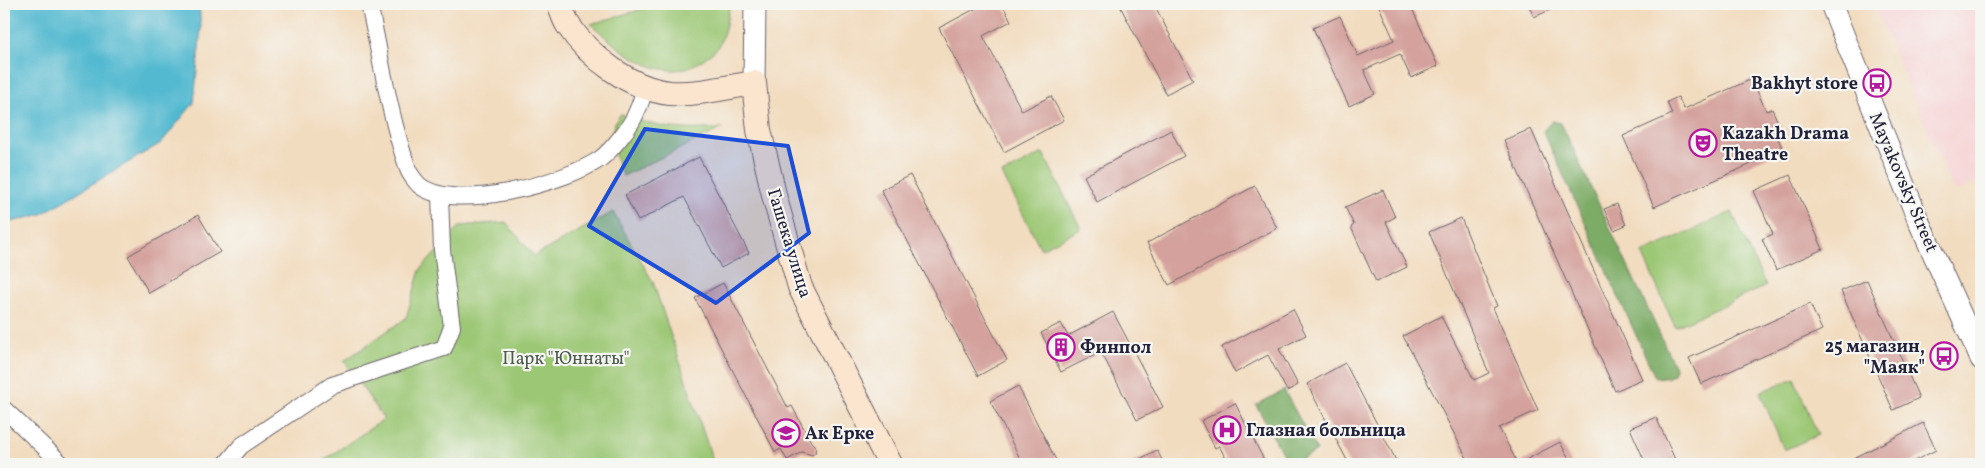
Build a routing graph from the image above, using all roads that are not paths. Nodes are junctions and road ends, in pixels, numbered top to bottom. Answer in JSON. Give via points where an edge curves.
{"nodes":[{"id":1,"x":369,"y":4,"type":"edge"},
{"id":2,"x":559,"y":4,"type":"edge"},
{"id":3,"x":755,"y":4,"type":"edge"},
{"id":4,"x":1831,"y":4,"type":"edge"},
{"id":5,"x":754,"y":84,"type":"junction"},
{"id":6,"x":646,"y":86,"type":"junction"},
{"id":7,"x":440,"y":195,"type":"junction"},
{"id":8,"x":1981,"y":359,"type":"edge"},
{"id":9,"x":4,"y":410,"type":"edge"},
{"id":10,"x":62,"y":464,"type":"edge"},
{"id":11,"x":226,"y":464,"type":"edge"},
{"id":12,"x":890,"y":464,"type":"edge"}],
"edges":[{"from":1,"to":7,"type":"street","via":[[407,169],[419,185]]},
{"from":2,"to":6,"type":"main road","via":[[568,24],[587,48],[613,72]]},
{"from":3,"to":5,"type":"street","name":"Гашека улица"},
{"from":4,"to":8,"type":"street","name":"Mayakovsky Street","via":[[1919,222]]},
{"from":5,"to":6,"type":"main road","via":[[670,92]]},
{"from":5,"to":12,"type":"main road","name":"Гашека улица","via":[[758,130],[800,287]]},
{"from":6,"to":7,"type":"street","via":[[637,113],[622,136],[600,158],[559,178],[522,190],[469,196]]},
{"from":7,"to":11,"type":"street","via":[[442,250],[452,327],[444,348],[332,385],[241,446]]},
{"from":9,"to":10,"type":"street"}]}
